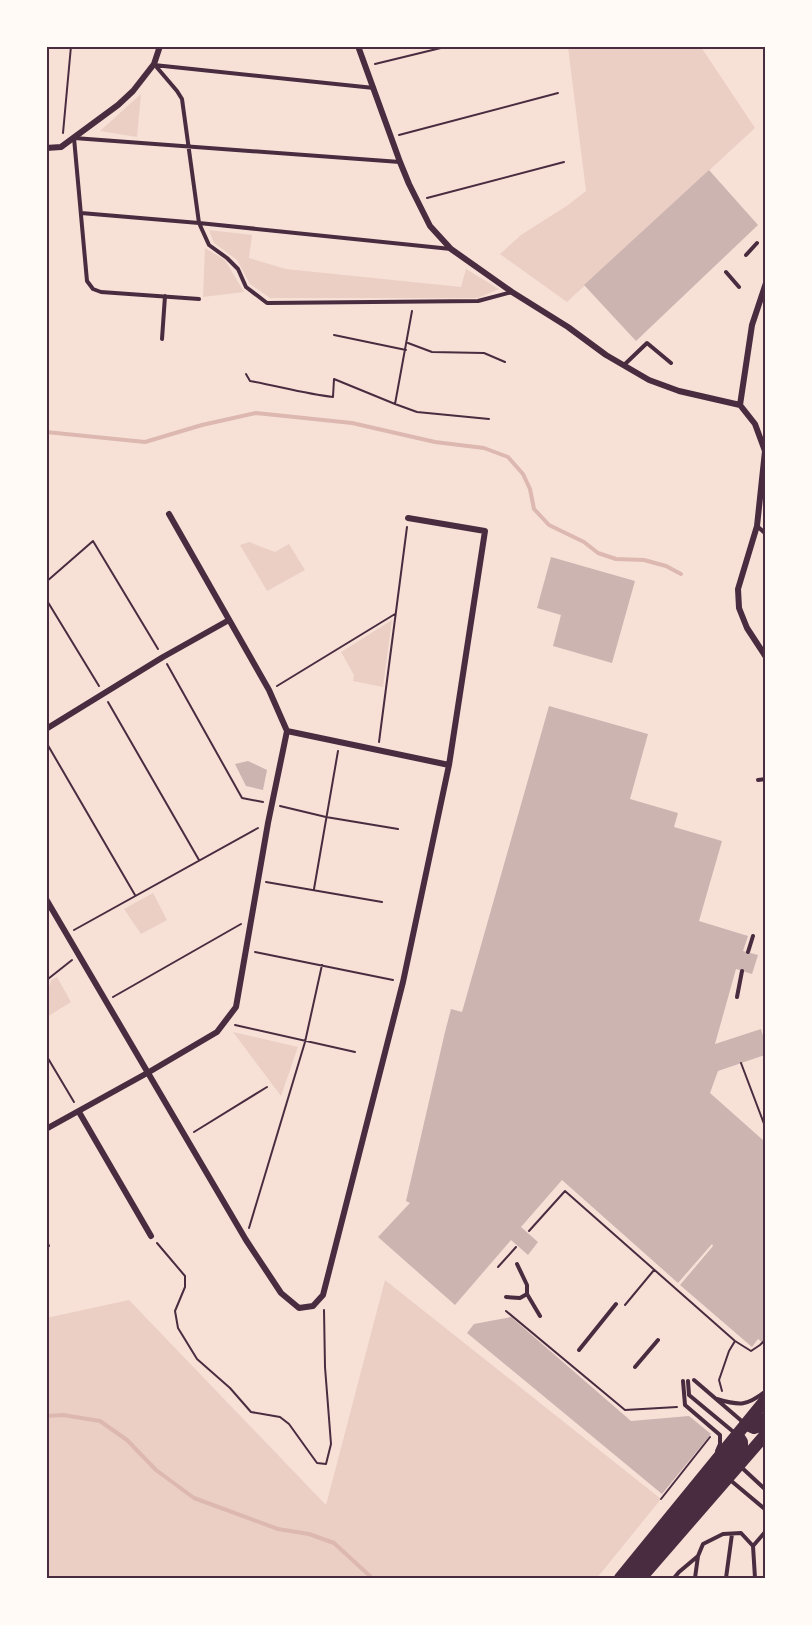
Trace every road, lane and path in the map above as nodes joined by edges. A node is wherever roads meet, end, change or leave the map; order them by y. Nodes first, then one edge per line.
1 (71, 46) edge
2 (160, 46) edge
3 (358, 46) edge
4 (449, 46) edge
5 (154, 64) junction
6 (366, 66) junction
7 (374, 88) junction
8 (558, 93) dead end
9 (392, 136) junction
10 (74, 138) junction
11 (61, 147) junction
12 (187, 147) junction
13 (46, 148) edge
14 (400, 162) junction
15 (564, 162) dead end
16 (418, 201) junction
17 (81, 213) junction
18 (199, 223) junction
19 (757, 243) dead end
20 (451, 249) junction
21 (746, 255) dead end
22 (726, 272) dead end
23 (765, 283) edge
24 (739, 287) dead end
25 (512, 292) junction
26 (165, 296) junction
27 (200, 299) dead end
28 (414, 302) junction
29 (334, 335) dead end
30 (162, 339) dead end
31 (408, 343) junction
32 (406, 350) junction
33 (505, 362) dead end
34 (671, 363) dead end
35 (623, 365) junction
36 (246, 374) dead end
37 (395, 404) junction
38 (740, 405) junction
39 (489, 419) dead end
40 (169, 514) dead end
41 (408, 518) joint
42 (758, 526) junction
43 (765, 534) edge
44 (46, 582) edge
45 (46, 599) edge
46 (395, 614) junction
47 (229, 620) junction
48 (163, 657) junction
49 (765, 657) edge
50 (269, 690) junction
51 (104, 695) junction
52 (46, 729) edge
53 (287, 731) junction
54 (46, 742) edge
55 (340, 742) junction
56 (378, 750) junction
57 (449, 765) junction
58 (765, 779) edge
59 (758, 780) dead end
60 (272, 804) junction
61 (326, 817) junction
62 (268, 823) junction
63 (398, 829) dead end
64 (199, 860) junction
65 (258, 881) junction
66 (314, 889) junction
67 (135, 895) junction
68 (46, 898) edge
69 (382, 902) dead end
70 (252, 918) junction
71 (67, 934) junction
72 (753, 936) dead end
73 (246, 950) junction
74 (748, 952) dead end
75 (79, 955) junction
76 (322, 965) junction
77 (742, 971) dead end
78 (46, 982) edge
79 (403, 982) junction
80 (737, 997) dead end
81 (106, 1002) junction
82 (225, 1023) junction
83 (305, 1042) junction
84 (355, 1052) dead end
85 (46, 1055) edge
86 (741, 1063) dead end
87 (149, 1072) junction
88 (267, 1087) dead end
89 (79, 1112) junction
90 (46, 1129) edge
91 (765, 1129) edge
92 (186, 1137) junction
93 (529, 1231) dead end
94 (151, 1236) joint
95 (46, 1238) edge
96 (246, 1240) junction
97 (49, 1246) dead end
98 (516, 1247) dead end
99 (517, 1264) dead end
100 (498, 1267) dead end
101 (527, 1294) junction
102 (323, 1295) junction
103 (506, 1297) dead end
104 (616, 1304) dead end
105 (506, 1311) dead end
106 (540, 1316) dead end
107 (765, 1339) edge
108 (658, 1340) dead end
109 (735, 1341) junction
110 (579, 1350) dead end
111 (635, 1367) dead end
112 (694, 1380) dead end
113 (723, 1390) dead end
114 (765, 1391) edge
115 (715, 1398) junction
116 (765, 1399) edge
117 (682, 1407) dead end
118 (765, 1418) edge
119 (741, 1429) junction
120 (713, 1433) dead end
121 (765, 1434) edge
122 (740, 1466) junction
123 (728, 1479) junction
124 (765, 1490) edge
125 (662, 1499) dead end
126 (681, 1502) junction
127 (765, 1510) edge
128 (765, 1532) edge
129 (732, 1534) junction
130 (753, 1546) junction
131 (698, 1556) junction
132 (620, 1578) edge
133 (630, 1578) edge
134 (641, 1578) edge
135 (674, 1578) edge
136 (694, 1578) edge
137 (726, 1578) edge
138 (755, 1578) edge

1 - 11 path
2 - 5 street
3 - 6 street
4 - 6 path
5 - 7 lane
5 - 10 street
5 - 12 lane
6 - 7 street
7 - 9 street
8 - 9 path
9 - 14 street
10 - 11 street
10 - 12 lane
10 - 17 lane
11 - 13 street
12 - 14 lane
12 - 18 lane
14 - 16 street
15 - 16 path
16 - 20 street
17 - 18 lane
17 - 26 lane
18 - 20 lane
18 - 28 lane
19 - 21 lane
20 - 25 street
22 - 24 lane
23 - 38 street
25 - 28 lane
25 - 35 street
26 - 27 lane
26 - 30 lane
28 - 31 path
29 - 32 path
31 - 32 path
31 - 33 path
32 - 37 path
34 - 35 lane
35 - 38 street
36 - 37 path
37 - 39 path
38 - 42 street
40 - 47 street
41 - 46 path
41 - 57 street
42 - 43 lane
42 - 49 street
44 - 48 path
45 - 51 path
46 - 50 path
46 - 56 path
47 - 48 street
47 - 50 street
48 - 51 street
48 - 60 path
50 - 53 street
51 - 52 street
51 - 64 path
53 - 55 street
53 - 60 street
54 - 67 path
55 - 56 street
55 - 61 path
56 - 57 street
57 - 79 street
58 - 59 lane
60 - 61 path
60 - 62 street
61 - 63 path
61 - 66 path
62 - 64 path
62 - 65 street
64 - 67 path
65 - 66 path
65 - 70 street
66 - 69 path
67 - 71 path
68 - 71 street
70 - 73 street
70 - 81 path
71 - 75 street
72 - 74 lane
73 - 76 path
73 - 82 street
75 - 78 path
75 - 81 street
76 - 79 path
76 - 83 path
77 - 80 lane
79 - 102 street
81 - 87 street
82 - 83 path
82 - 87 street
83 - 84 path
83 - 96 path
85 - 89 path
86 - 91 path
87 - 89 street
87 - 92 street
88 - 92 path
89 - 90 street
89 - 94 street
92 - 96 street
93 - 109 path
94 - 102 path
95 - 97 path
96 - 102 street
98 - 100 path
99 - 101 lane
101 - 103 lane
101 - 106 lane
104 - 110 lane
105 - 117 path
107 - 109 path
108 - 111 lane
109 - 113 path
112 - 115 lane
114 - 115 lane
115 - 119 lane
116 - 119 main road
118 - 119 main road
119 - 126 main road
119 - 126 lane
119 - 133 main road
120 - 125 path
121 - 122 main road
122 - 123 main road
122 - 124 lane
123 - 127 lane
123 - 134 main road
126 - 132 main road
128 - 130 lane
129 - 130 lane
129 - 131 lane
129 - 137 lane
130 - 138 lane
131 - 135 lane
131 - 136 lane

